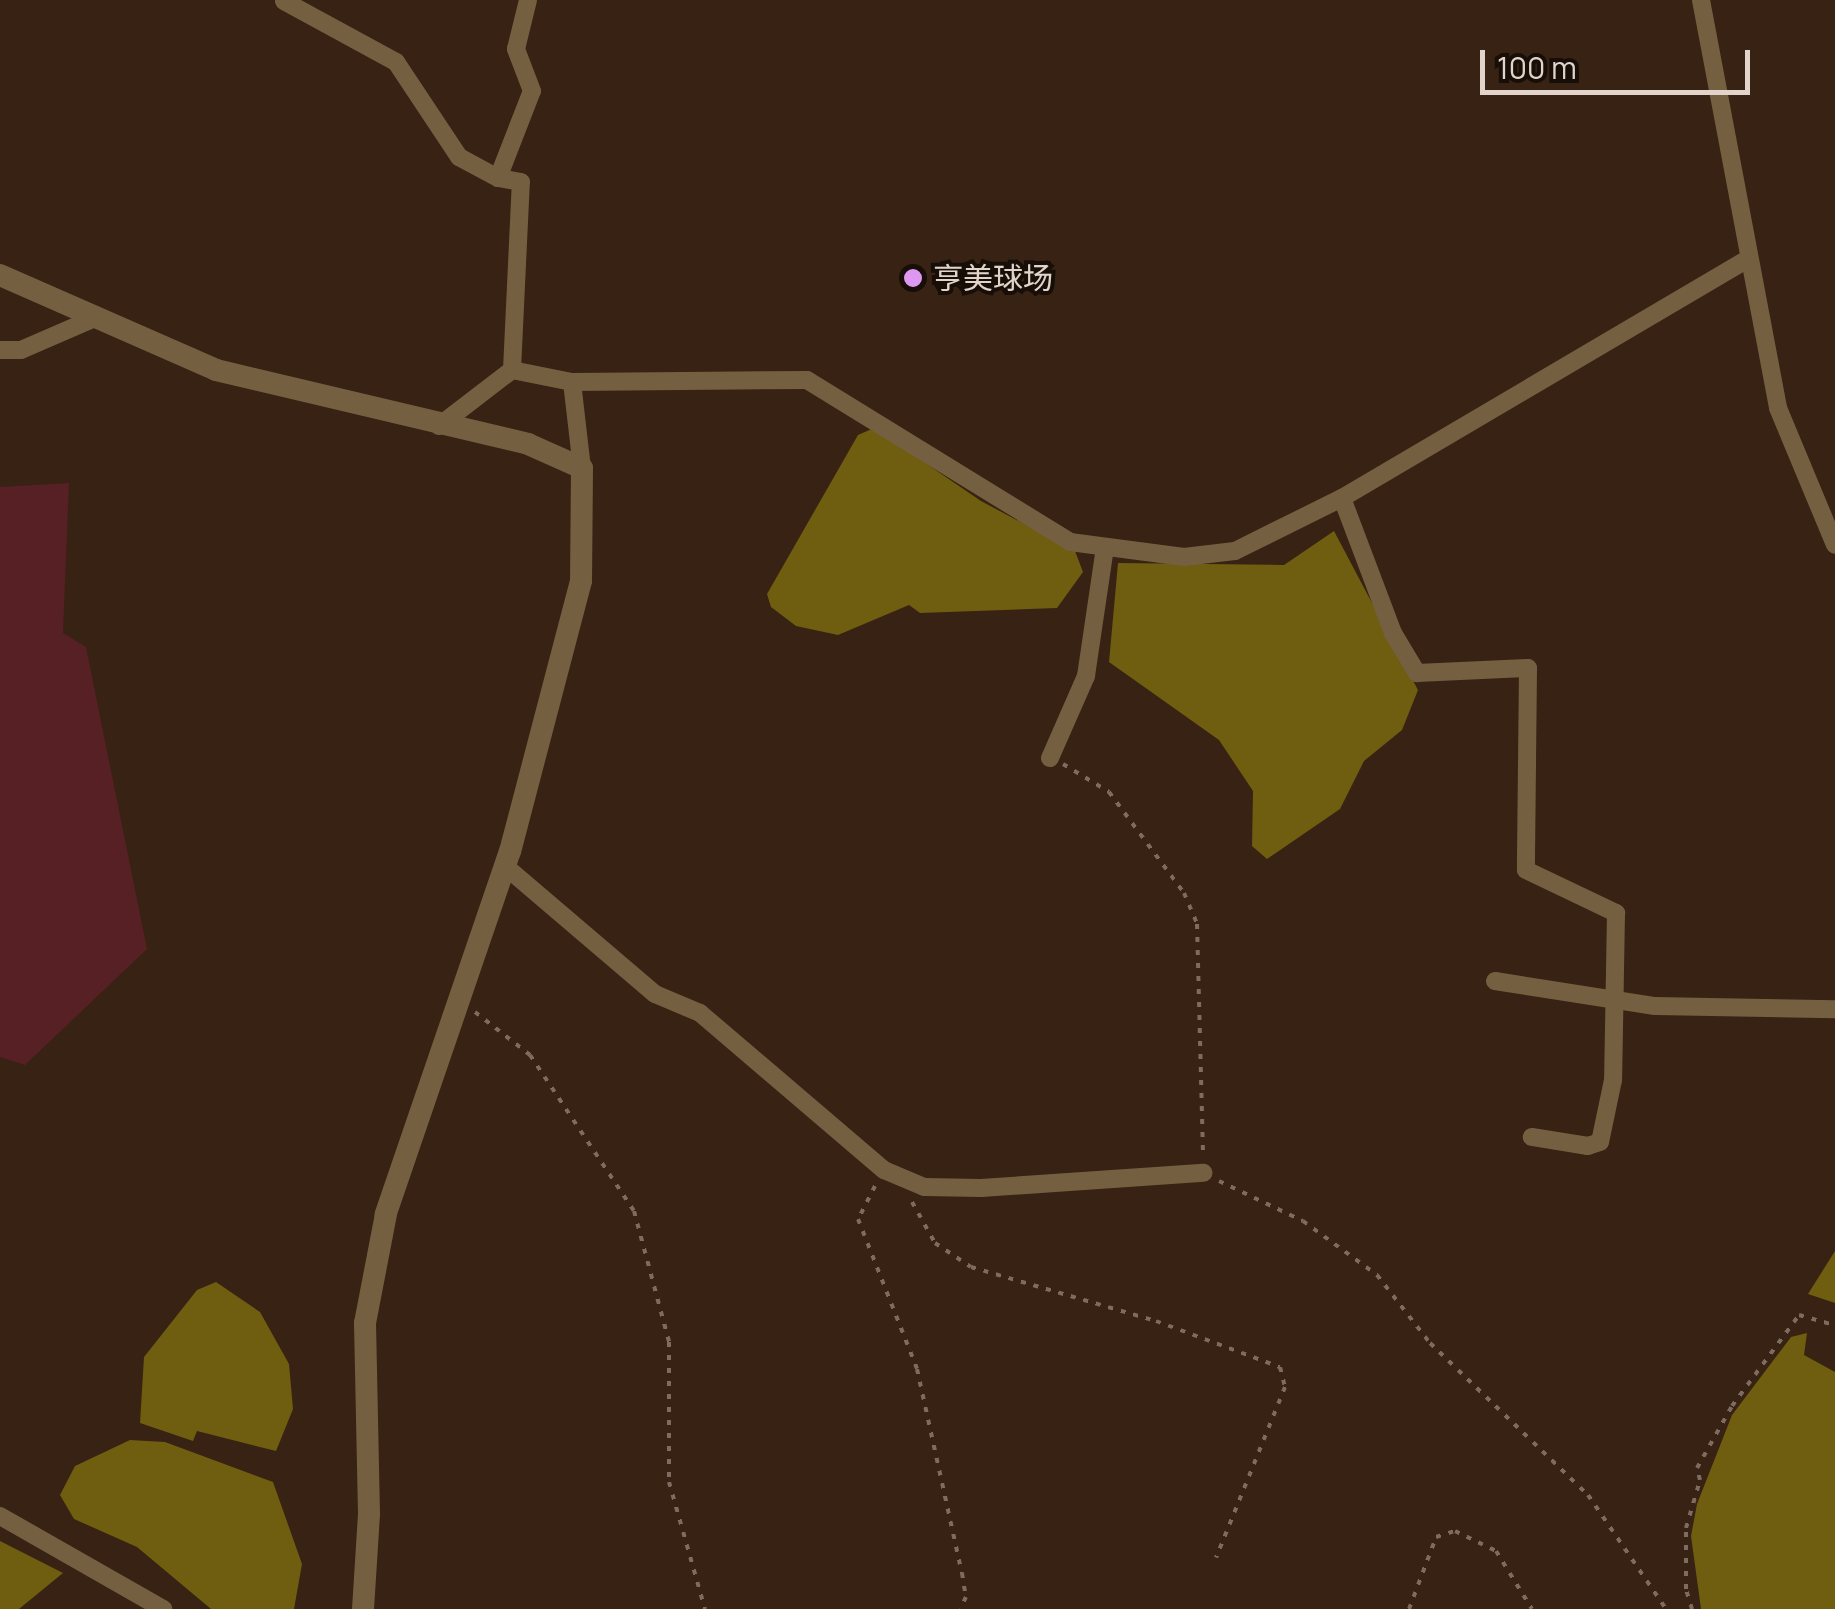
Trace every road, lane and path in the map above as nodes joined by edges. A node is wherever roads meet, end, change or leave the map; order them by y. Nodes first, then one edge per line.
1 (528, 0) edge
2 (1701, 0) edge
3 (284, 1) edge
4 (498, 178) junction
5 (1746, 260) junction
6 (0, 275) edge
7 (97, 318) junction
8 (0, 350) edge
9 (512, 370) junction
10 (572, 382) junction
11 (438, 426) junction
12 (582, 468) junction
13 (1342, 498) junction
14 (1835, 546) edge
15 (1105, 547) junction
16 (1050, 758) joint
17 (504, 866) junction
18 (1495, 980) dead end
19 (459, 1000) junction
20 (1614, 1000) junction
21 (1835, 1009) edge
22 (1532, 1137) dead end
23 (891, 1173) junction
24 (1203, 1173) junction
25 (1835, 1325) edge
26 (0, 1516) edge
27 (1216, 1558) dead end
28 (163, 1609) edge
29 (363, 1609) edge
30 (705, 1609) edge
31 (960, 1609) edge
32 (1409, 1609) edge
33 (1532, 1609) edge
34 (1666, 1609) edge
35 (1692, 1609) edge

1 - 4 street
2 - 5 street
3 - 4 street
4 - 9 street
5 - 13 street
5 - 14 street
6 - 7 street
7 - 8 street
7 - 11 street
9 - 10 street
9 - 11 street
10 - 12 street
10 - 15 street
11 - 12 street
12 - 17 street
13 - 15 street
13 - 20 street
15 - 16 street
16 - 24 path
17 - 19 street
17 - 23 street
18 - 20 street
19 - 29 street
19 - 30 path
20 - 21 street
20 - 22 street
23 - 24 street
23 - 27 path
23 - 31 path
24 - 34 path
25 - 35 path
26 - 28 street
32 - 33 path

